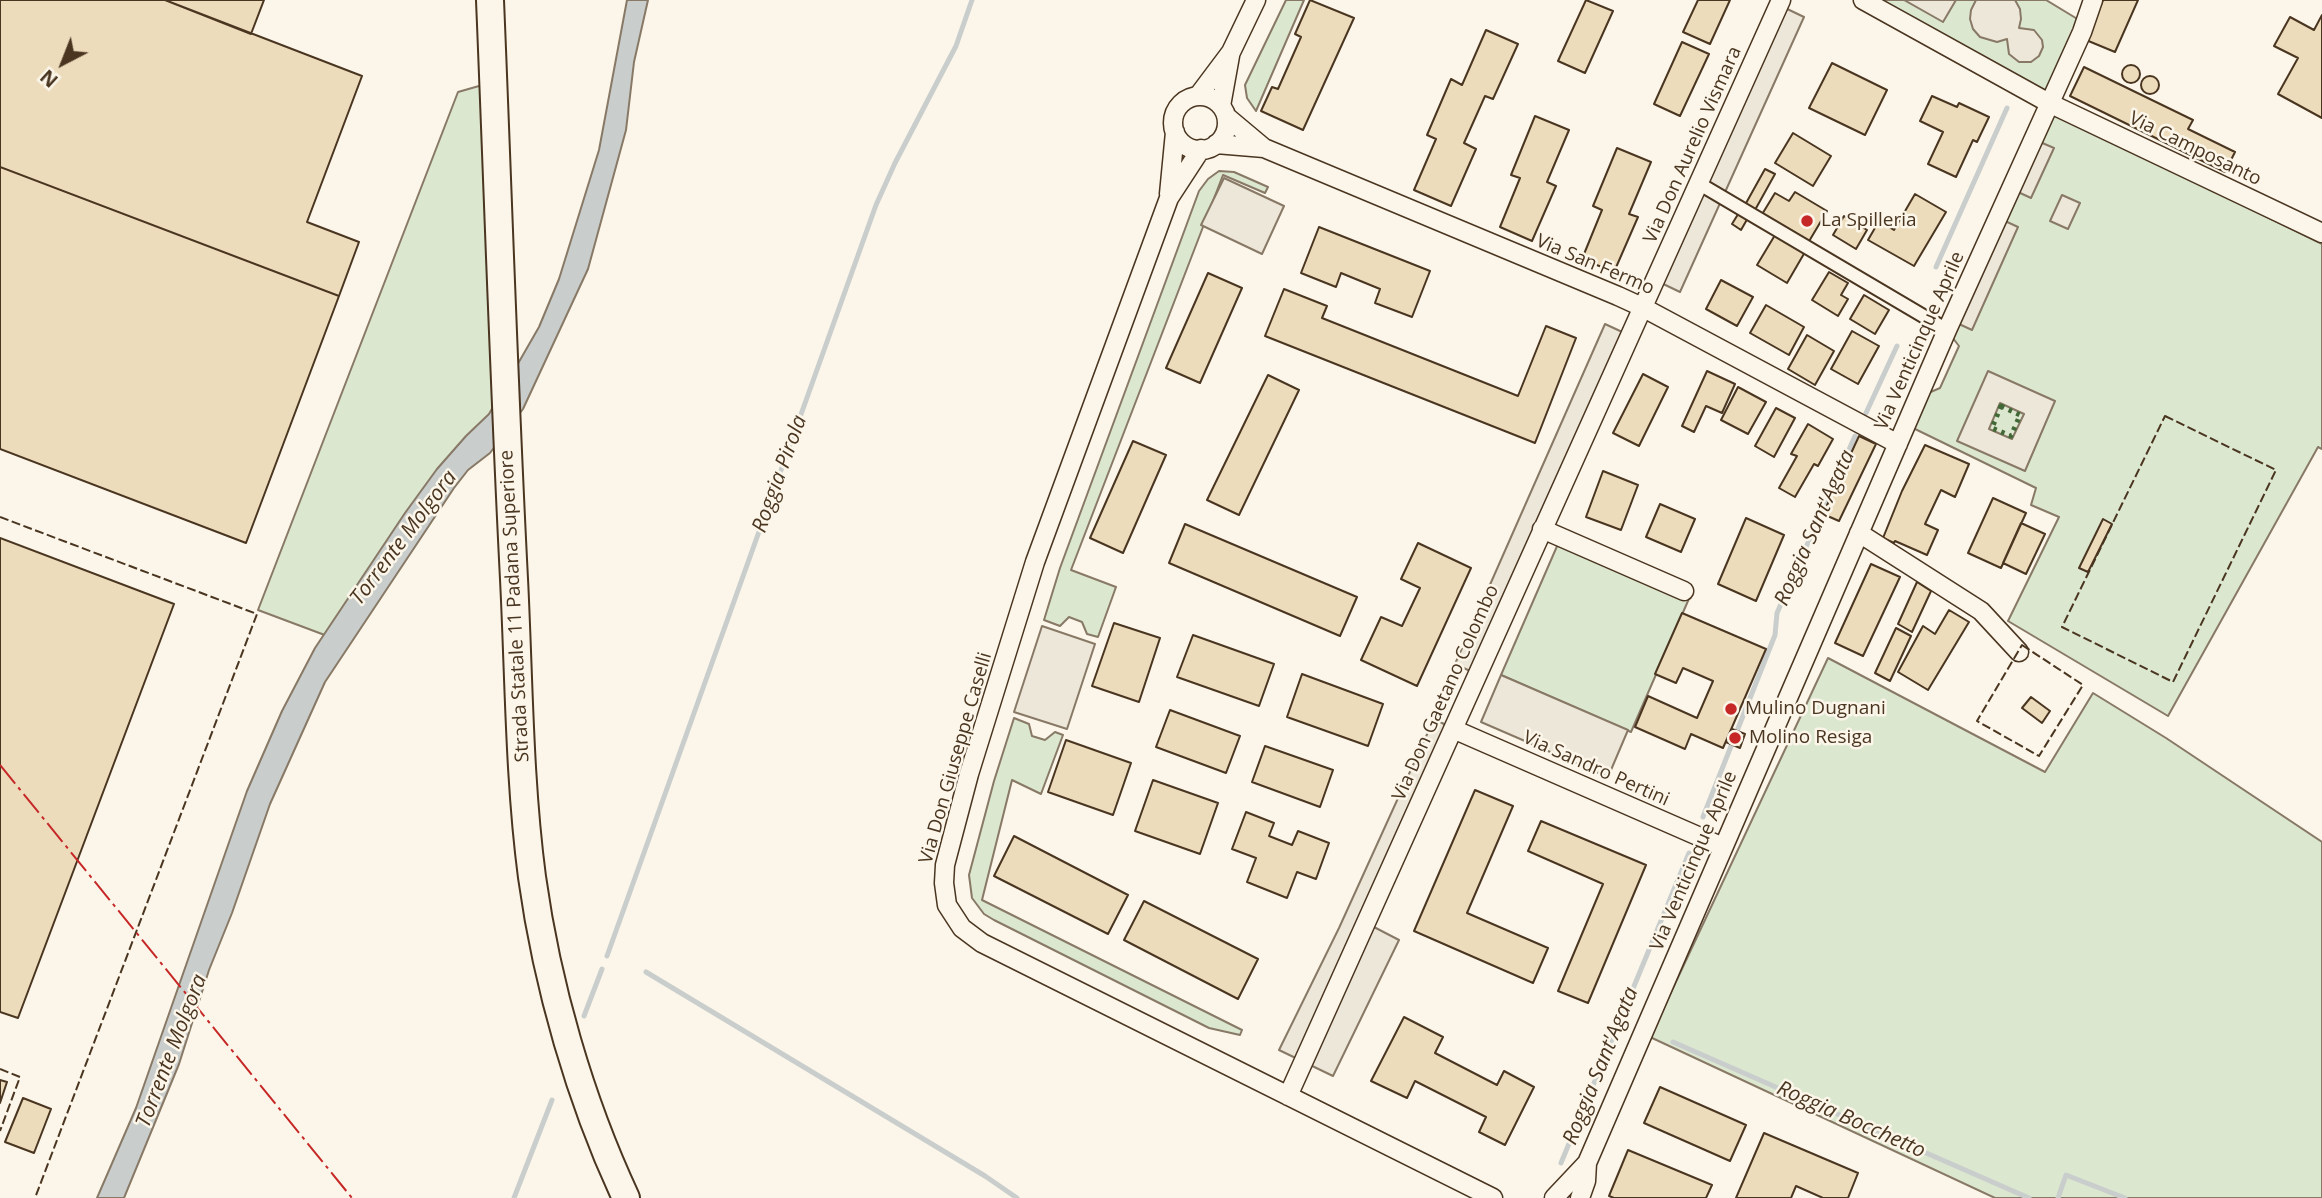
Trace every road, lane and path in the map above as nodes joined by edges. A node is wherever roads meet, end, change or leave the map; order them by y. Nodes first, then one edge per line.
1 (490, 0) edge
2 (1256, 0) edge
3 (1781, 0) edge
4 (1863, 0) edge
5 (2093, 0) edge
6 (1231, 52) junction
7 (1198, 96) junction
8 (2049, 103) junction
9 (1224, 111) junction
10 (1175, 132) junction
11 (1209, 147) junction
12 (1264, 148) junction
13 (1699, 183) junction
14 (1169, 198) junction
15 (2322, 233) edge
16 (1642, 307) junction
17 (1947, 330) junction
18 (1898, 443) junction
19 (1542, 529) junction
20 (1859, 533) junction
21 (1684, 591) dead end
22 (2019, 652) dead end
23 (1453, 729) junction
24 (1723, 847) junction
25 (1288, 1096) junction
26 (1587, 1163) junction
27 (1496, 1197) edge
28 (626, 1198) edge
29 (1554, 1198) edge
30 (1580, 1198) edge

1 - 28 main road, Strada Statale 11 Padana Superiore
2 - 6 street
3 - 13 street, Via Don Aurelio Vismara
4 - 8 street, Via Camposanto
5 - 8 street, Via Venticinque Aprile
6 - 7 street
6 - 9 street
7 - 9 street
7 - 10 street
8 - 15 street, Via Camposanto
8 - 17 street, Via Venticinque Aprile
9 - 11 street
9 - 12 street
10 - 11 street
10 - 14 street, Via Don Giuseppe Caselli
11 - 12 street
11 - 14 street, Via Don Giuseppe Caselli
12 - 16 street, Via San Fermo
13 - 16 street, Via Don Aurelio Vismara
13 - 17 street
14 - 25 street, Via Don Giuseppe Caselli
16 - 18 street, Via San Fermo
16 - 19 street, Via Don Gaetano Colombo
17 - 18 street, Via Venticinque Aprile
18 - 20 street, Via Venticinque Aprile
19 - 21 street
19 - 23 street, Via Don Gaetano Colombo
20 - 22 street
20 - 24 street, Via Venticinque Aprile
23 - 24 street, Via Sandro Pertini
23 - 25 street, Via Don Gaetano Colombo
24 - 26 street, Via Venticinque Aprile
25 - 27 street, Via Don Giuseppe Caselli
26 - 29 street, Via Venticinque Aprile
26 - 30 street, Via Venticinque Aprile

